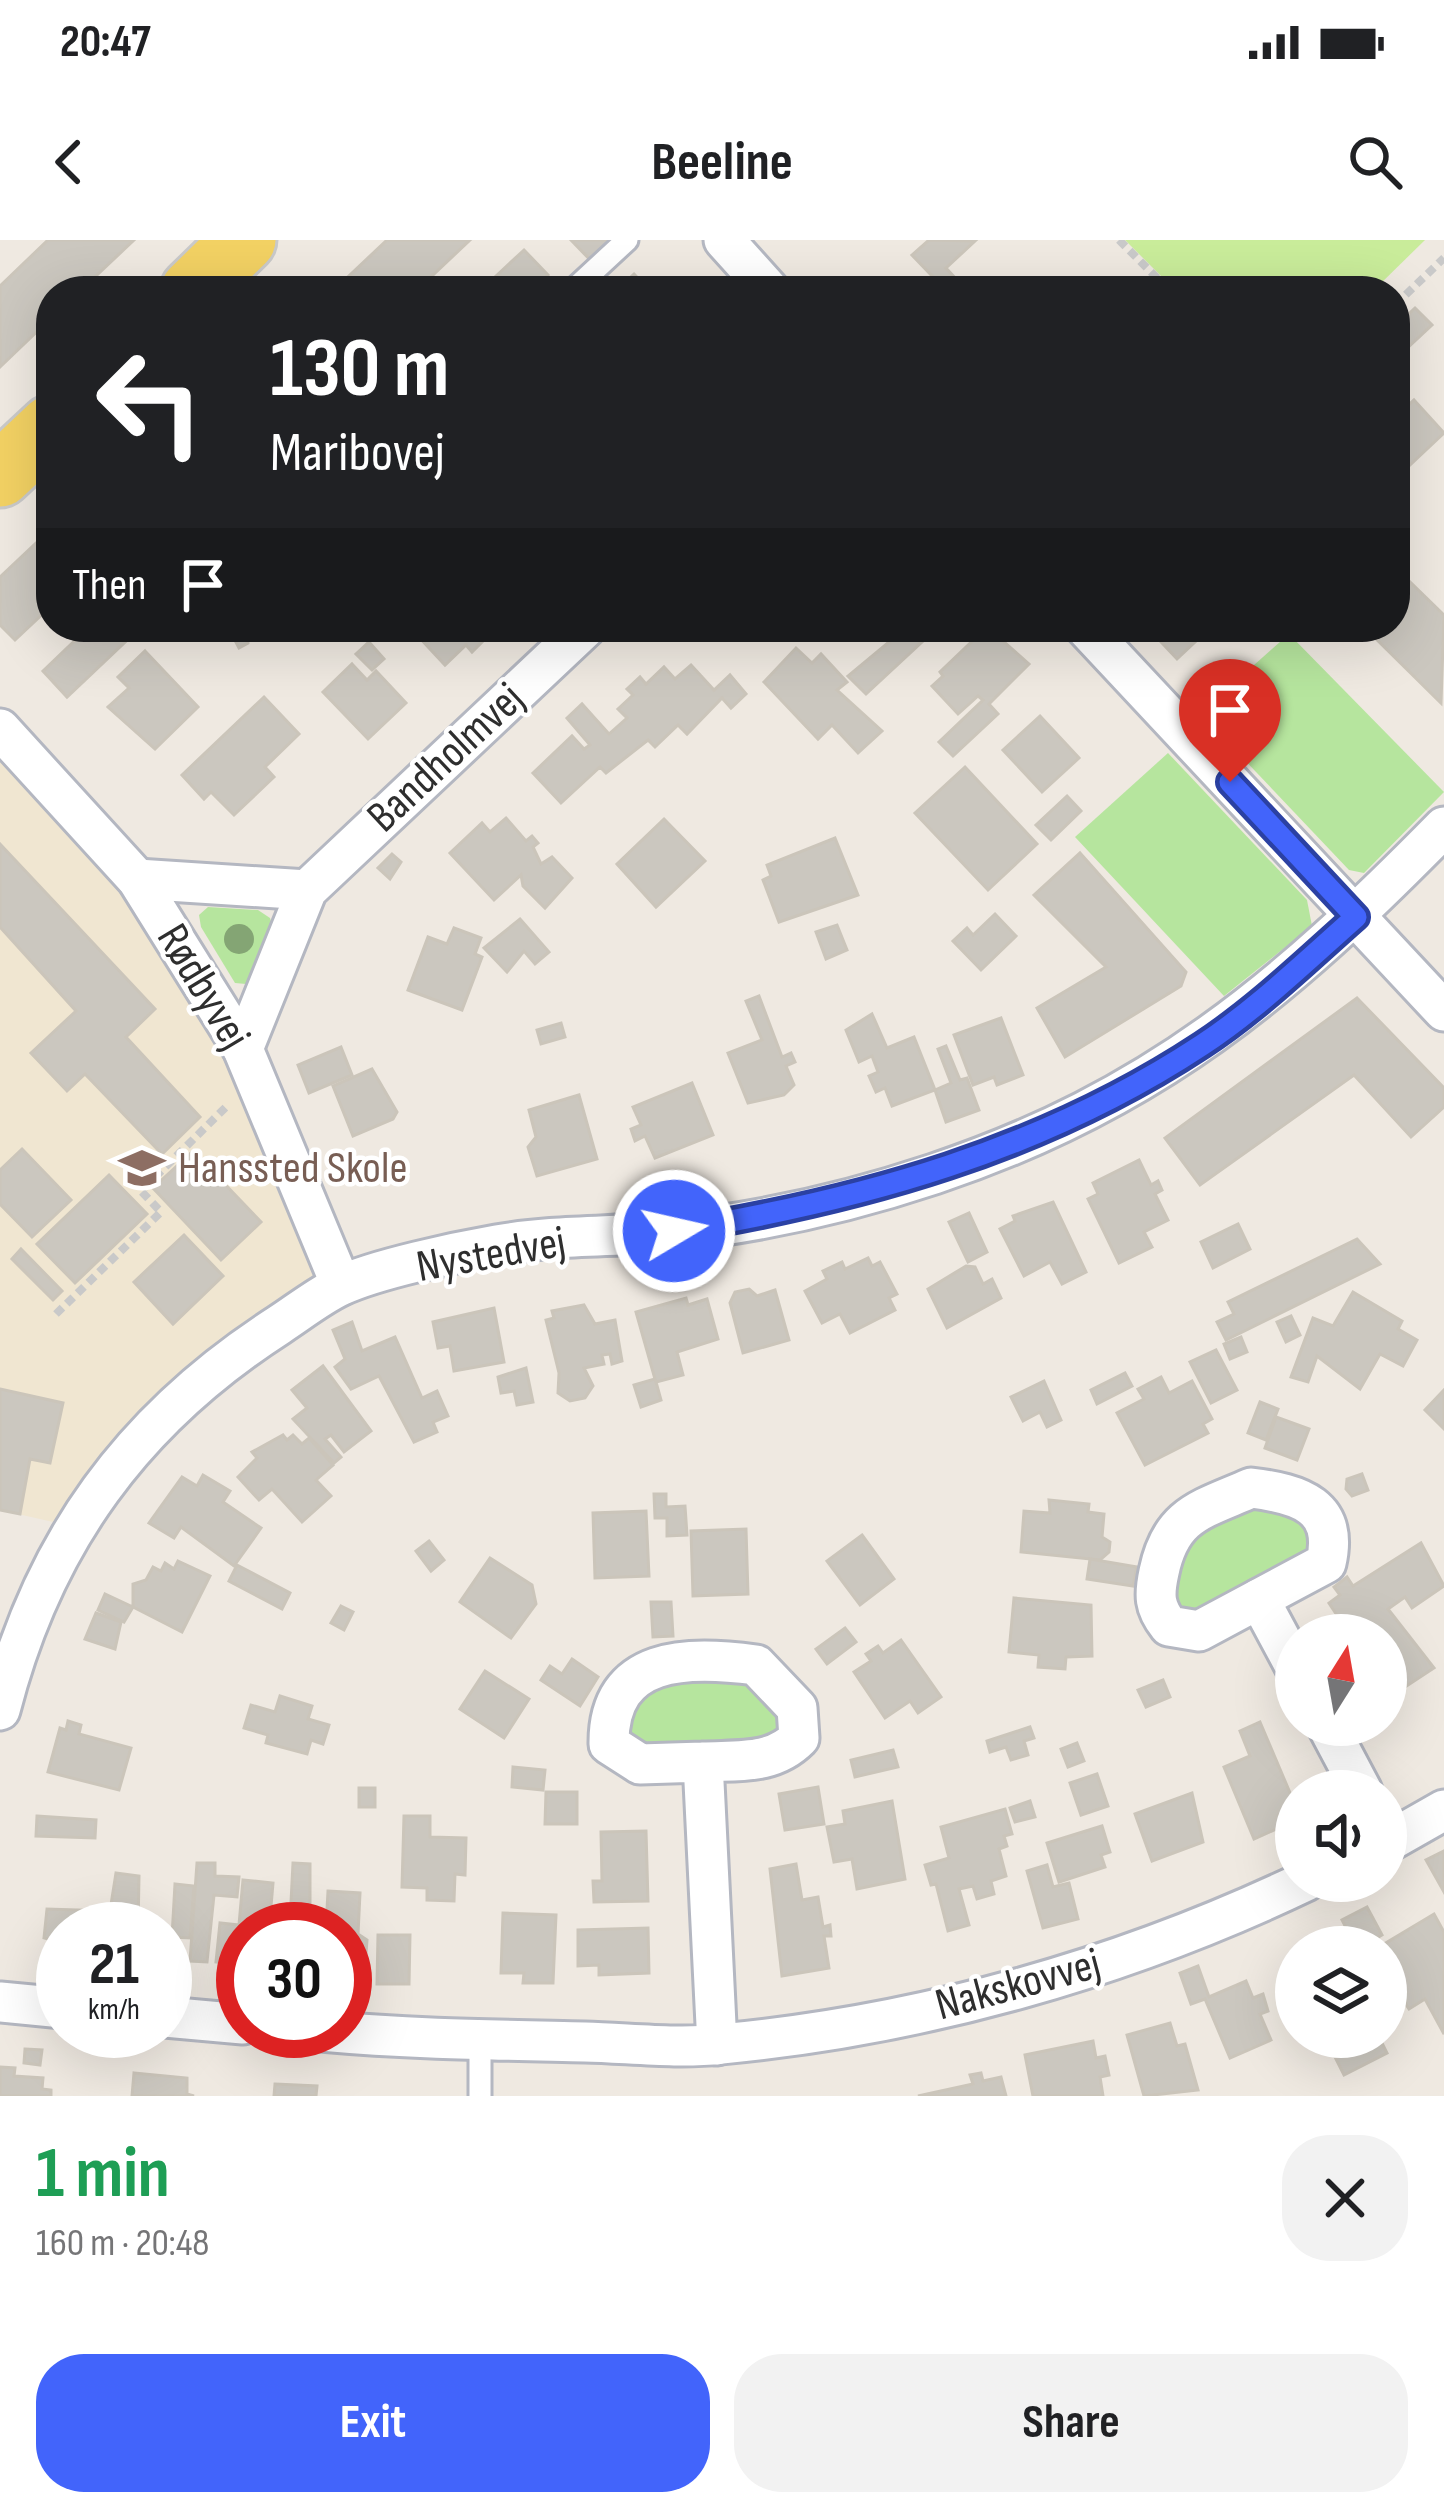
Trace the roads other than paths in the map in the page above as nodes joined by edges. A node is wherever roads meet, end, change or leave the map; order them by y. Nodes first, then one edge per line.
1 (244, 240) edge
2 (627, 240) edge
3 (724, 240) edge
4 (207, 276) edge
5 (588, 276) edge
6 (756, 276) edge
7 (36, 441) edge
8 (0, 476) edge
9 (570, 642) edge
10 (1104, 642) edge
11 (0, 729) edge
12 (1444, 827) edge
13 (137, 879) junction
14 (307, 890) junction
15 (1356, 917) junction
16 (1444, 1011) edge
17 (249, 1064) junction
18 (341, 1285) junction
19 (1259, 1599) junction
20 (1275, 1629) edge
21 (0, 1709) edge
22 (703, 1762) junction
23 (1444, 1810) edge
24 (1407, 1829) edge
25 (1275, 1896) edge
26 (0, 2002) edge
27 (36, 2005) edge
28 (372, 2034) edge
29 (480, 2039) junction
30 (717, 2045) junction
31 (480, 2096) edge

1 - 4 main road
2 - 5 lane
3 - 6 street
7 - 8 main road
9 - 14 street, Bandholmvej
10 - 15 street
11 - 13 street, Rødbyvej
12 - 15 street, Nystedvej
13 - 14 street
13 - 17 street, Rødbyvej
14 - 17 street, Bandholmvej
15 - 16 street
15 - 18 street, Nystedvej
17 - 18 street, Rødbyvej
18 - 21 street, Nystedvej
19 - 19 street
19 - 20 street
22 - 22 street
22 - 30 street
23 - 24 street
25 - 30 street, Nakskovvej
26 - 27 street
28 - 29 street, Nakskovvej
29 - 30 street, Nakskovvej
29 - 31 lane

